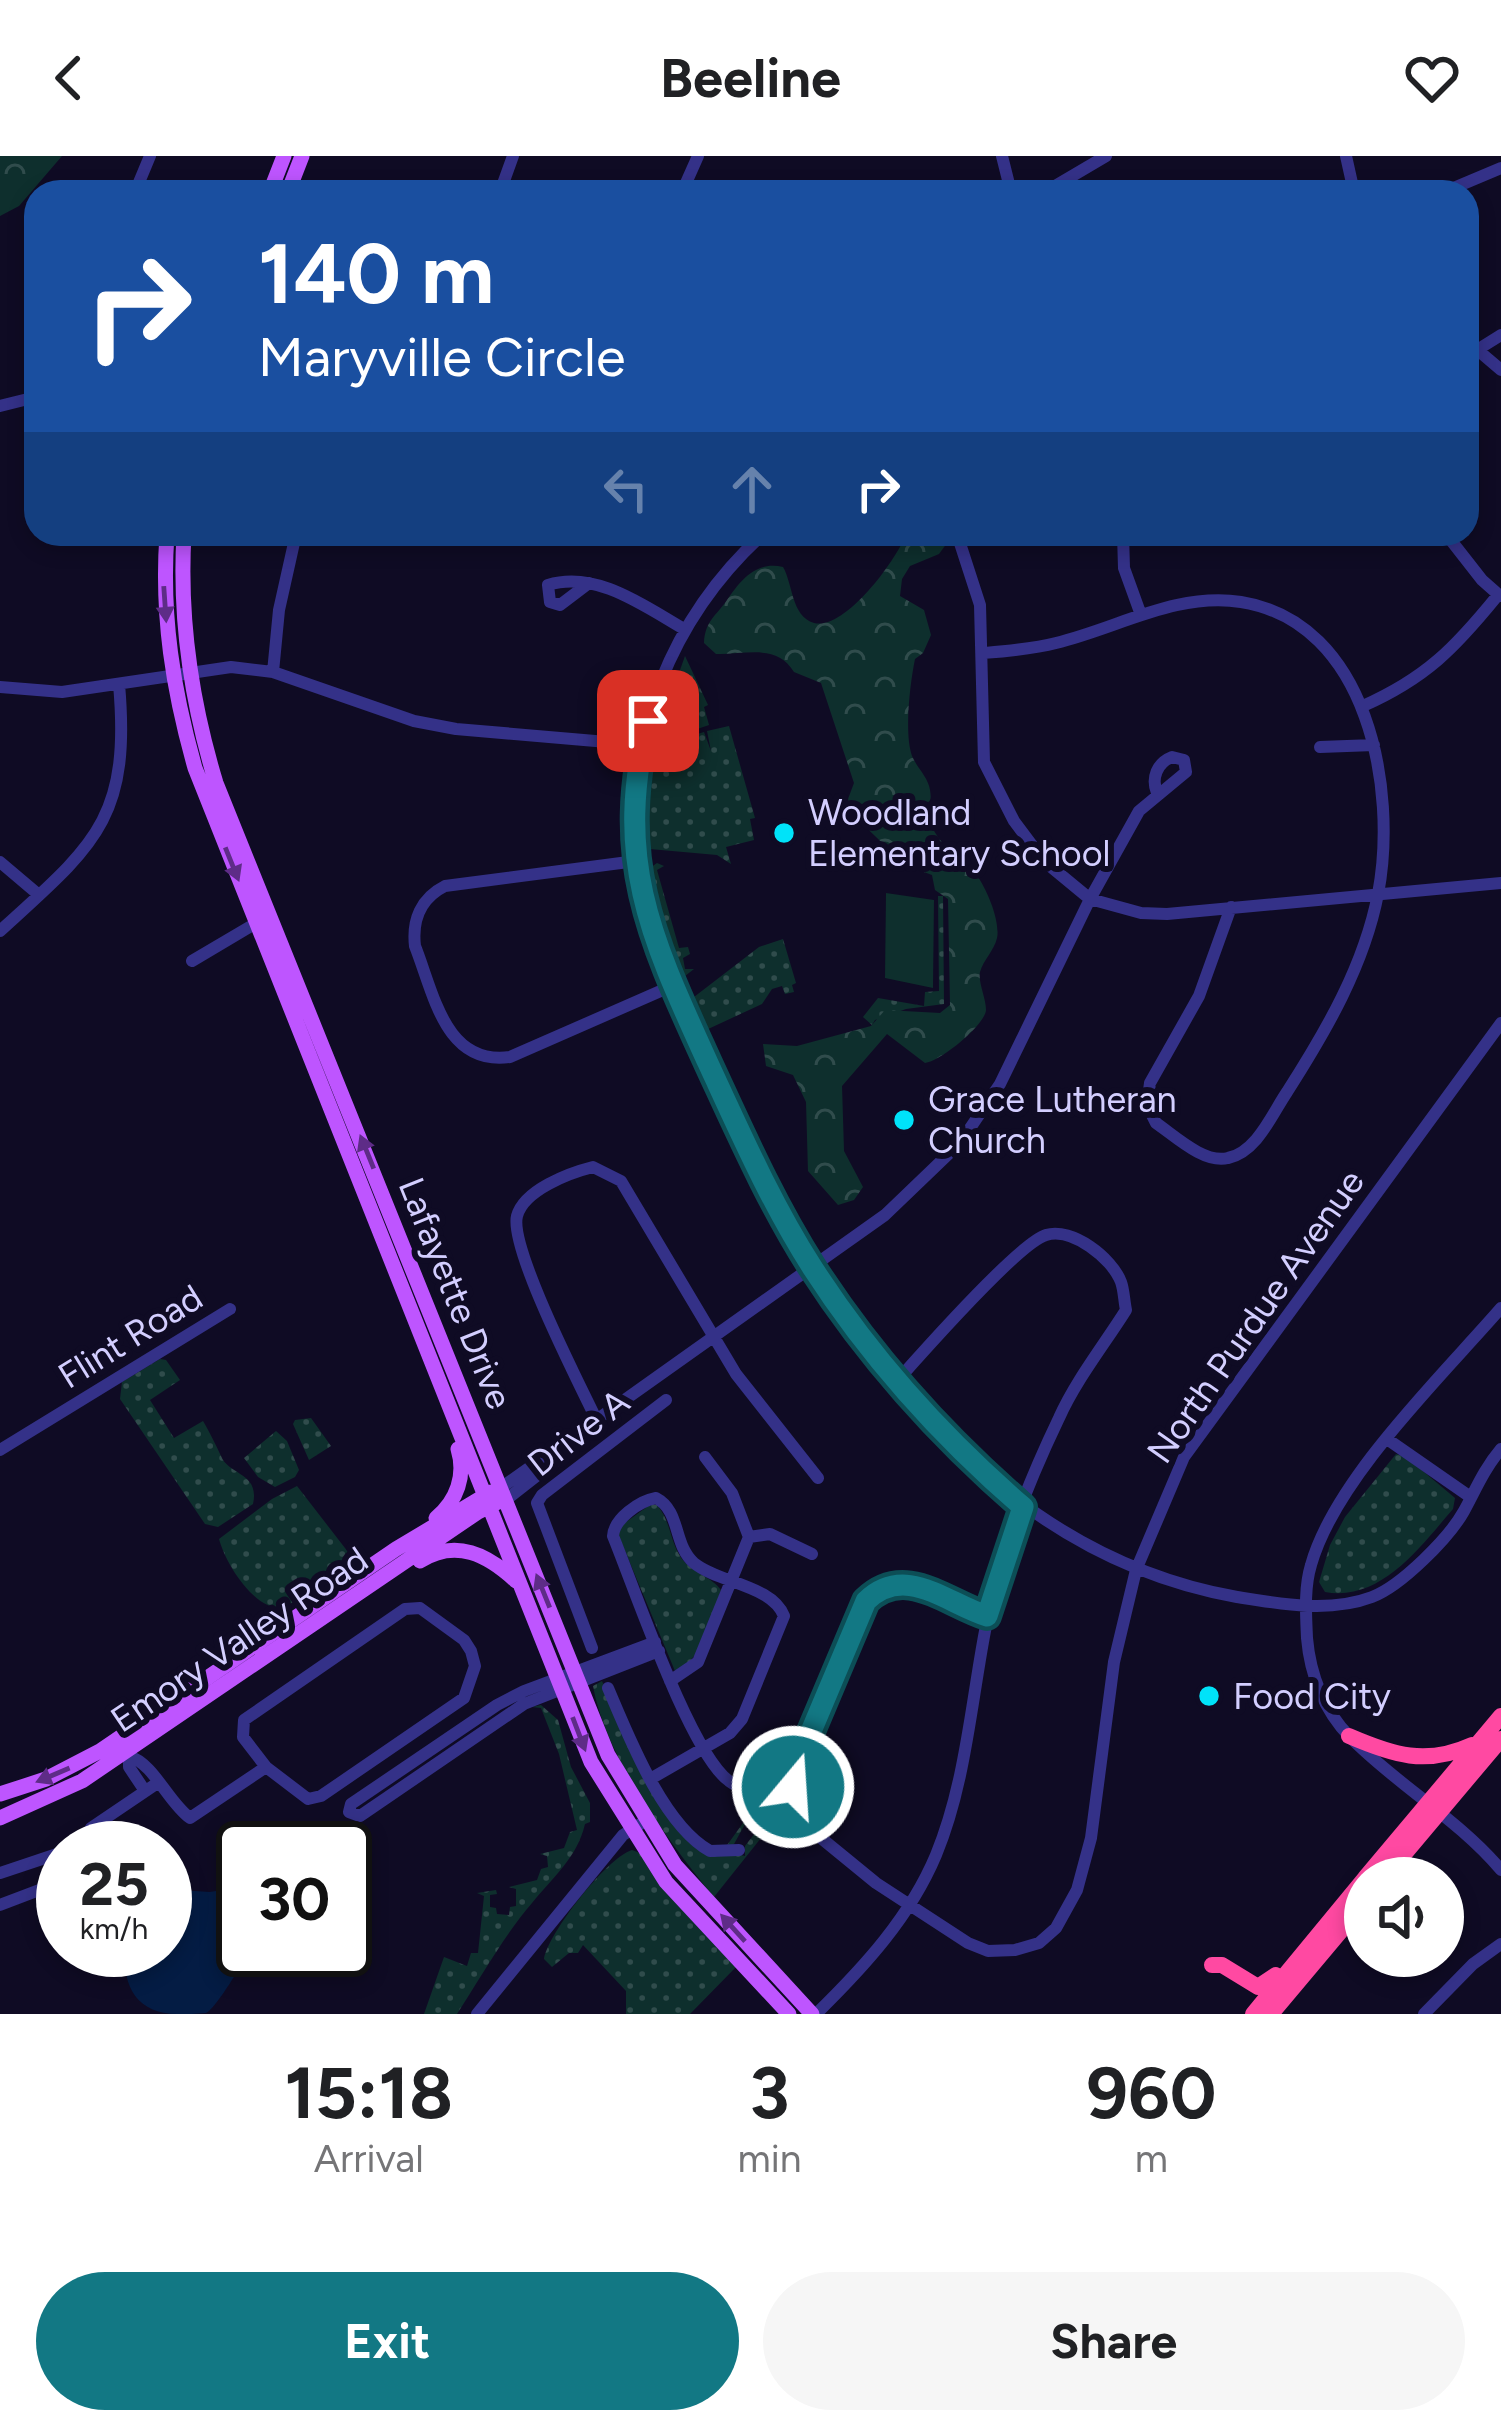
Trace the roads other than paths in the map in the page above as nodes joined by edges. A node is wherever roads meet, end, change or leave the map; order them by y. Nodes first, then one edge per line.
1 (1106, 156) edge
2 (1501, 168) edge
3 (1065, 180) edge
4 (1472, 180) edge
5 (165, 546) edge
6 (184, 546) edge
7 (293, 546) edge
8 (751, 546) edge
9 (961, 546) edge
10 (1123, 546) edge
11 (1456, 546) edge
12 (589, 583) dead end
13 (1499, 596) edge
14 (1141, 615) junction
15 (684, 629) junction
16 (984, 653) junction
17 (180, 672) junction
18 (273, 672) junction
19 (119, 684) junction
20 (0, 687) edge
21 (1363, 706) junction
22 (642, 745) junction
23 (1374, 745) junction
24 (1320, 747) dead end
25 (1157, 793) dead end
26 (636, 861) junction
27 (0, 862) edge
28 (1501, 883) edge
29 (1378, 892) junction
30 (39, 895) junction
31 (1090, 898) junction
32 (1231, 907) junction
33 (273, 915) junction
34 (255, 922) junction
35 (0, 931) edge
36 (191, 961) dead end
37 (672, 986) junction
38 (1501, 1024) edge
39 (813, 1269) junction
40 (397, 1274) junction
41 (1501, 1308) edge
42 (230, 1309) dead end
43 (713, 1339) junction
44 (898, 1381) junction
45 (665, 1400) dead end
46 (598, 1423) junction
47 (1387, 1439) junction
48 (1501, 1449) edge
49 (0, 1450) edge
50 (705, 1457) dead end
51 (818, 1478) dead end
52 (504, 1493) junction
53 (1468, 1496) junction
54 (487, 1500) junction
55 (1023, 1507) junction
56 (748, 1537) junction
57 (396, 1549) junction
58 (812, 1554) dead end
59 (1136, 1570) junction
60 (730, 1582) junction
61 (522, 1587) junction
62 (350, 1600) junction
63 (1305, 1605) junction
64 (987, 1616) junction
65 (657, 1646) junction
66 (592, 1648) dead end
67 (568, 1680) junction
68 (670, 1681) junction
69 (608, 1688) dead end
70 (1501, 1716) edge
71 (1349, 1736) junction
72 (1501, 1739) edge
73 (1479, 1742) junction
74 (705, 1749) junction
75 (266, 1767) junction
76 (652, 1778) junction
77 (793, 1787) junction
78 (0, 1794) edge
79 (1433, 1809) junction
80 (0, 1818) edge
81 (101, 1821) edge
82 (638, 1825) junction
83 (739, 1850) dead end
84 (1386, 1857) edge
85 (1399, 1857) edge
86 (36, 1861) edge
87 (1501, 1870) edge
88 (0, 1874) edge
89 (36, 1891) edge
90 (0, 1904) edge
91 (1344, 1904) edge
92 (909, 1906) junction
93 (1335, 1915) junction
94 (1344, 1927) edge
95 (1501, 1944) edge
96 (1212, 1965) dead end
97 (477, 2014) edge
98 (789, 2014) edge
99 (814, 2014) edge
100 (1253, 2014) edge
101 (1271, 2014) edge
102 (1424, 2014) edge

1 - 3 street
2 - 4 street
5 -> 17 main road, Lafayette Drive
6 - 17 main road, Lafayette Drive
7 - 18 street
8 - 15 street
9 - 16 street
10 - 14 street
11 - 13 street
12 - 15 street
13 - 21 street
14 - 16 street
14 - 21 street
15 - 22 street
16 - 31 street
17 - 18 street
17 - 19 street
17 - 33 main road, Lafayette Drive
17 -> 34 main road, Lafayette Drive
18 - 22 street
19 - 20 street
19 - 30 street
21 - 23 street
22 - 26 street
23 - 24 street
23 - 29 street
25 - 31 street
26 - 37 street
26 - 37 street
27 - 30 street
28 - 29 street
29 - 32 street
29 - 32 street
30 - 35 street
31 - 32 street
31 - 39 street
33 - 34 street
52 -> 33 main road, Lafayette Drive
34 - 36 street
34 - 40 main road, Lafayette Drive
37 - 39 street
38 - 59 street, North Purdue Avenue
39 - 43 street
39 - 44 street
40 - 54 main road, Lafayette Drive
40 - 57 main road
41 - 47 street
42 - 49 street, Flint Road
43 - 46 street
43 - 46 street
43 - 51 street
44 - 55 street
44 - 55 street
45 - 66 street, Drive A
46 - 52 street
47 - 53 street
47 - 63 street
48 - 53 street
50 - 56 street
52 - 54 main road, Emory Valley Road
67 -> 52 main road, Lafayette Drive
53 - 63 street
54 - 57 main road, Emory Valley Road
54 - 61 main road, Lafayette Drive
54 - 62 main road, Emory Valley Road
55 - 59 street
55 - 64 street
56 - 58 street
56 - 60 street
57 -> 78 main road, Emory Valley Road
59 - 63 street
59 - 92 street, North Purdue Avenue
60 - 65 street
60 - 68 street
60 - 74 street
61 - 62 main road
61 - 67 main road, Lafayette Drive
62 - 80 main road, Emory Valley Road
63 - 71 street
64 - 77 street
64 - 92 street
65 - 67 street
65 - 68 street
67 - 67 street
67 - 82 main road, Lafayette Drive
68 - 74 street
69 - 76 street
70 - 73 highway
71 - 73 highway
71 - 79 street
72 - 79 highway
73 - 79 highway
74 - 76 street
74 - 77 street
75 - 75 street
75 - 81 street
76 - 83 street
77 - 92 street, North Purdue Avenue
79 - 84 highway
79 - 85 highway
79 - 87 street
82 - 97 street
82 - 98 main road, Lafayette Drive
99 -> 82 main road, Lafayette Drive
86 - 88 street
89 - 90 street
91 - 93 highway
92 - 99 street
93 - 96 highway
93 - 100 highway
94 - 101 highway
95 - 102 street

